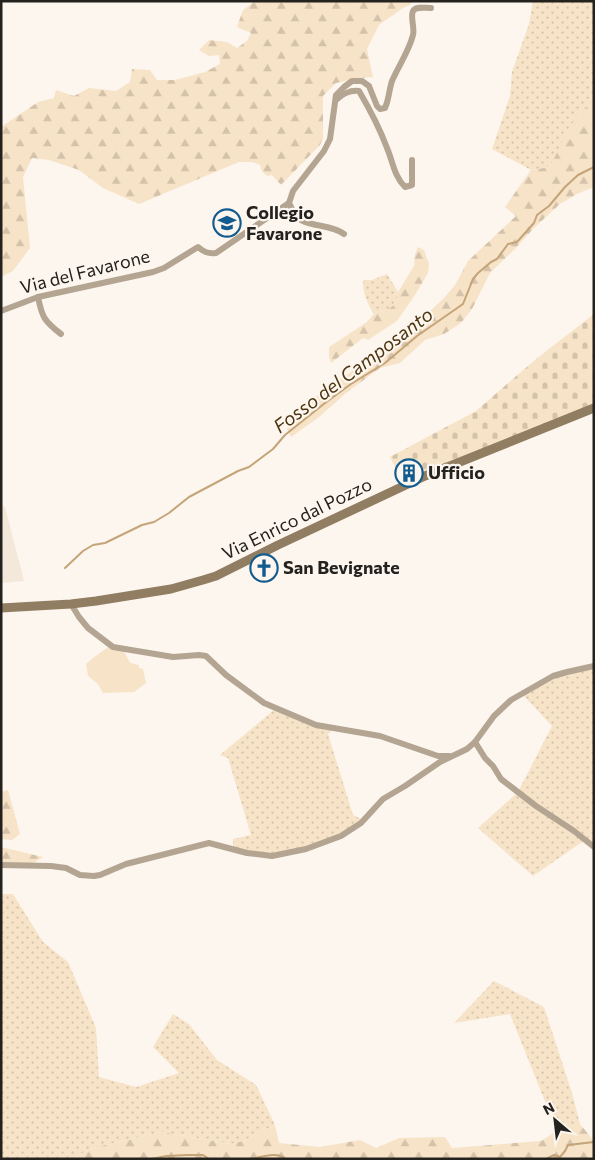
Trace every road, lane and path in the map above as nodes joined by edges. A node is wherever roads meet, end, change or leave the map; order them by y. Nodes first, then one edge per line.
1 (431, 8) dead end
2 (335, 101) junction
3 (412, 160) dead end
4 (289, 203) junction
5 (344, 234) dead end
6 (38, 297) junction
7 (1, 311) edge
8 (61, 334) dead end
9 (594, 408) edge
10 (71, 604) junction
11 (1, 608) edge
12 (594, 666) edge
13 (475, 742) junction
14 (452, 756) junction
15 (594, 847) edge
16 (1, 865) edge

1 - 2 street
2 - 3 street
2 - 4 street, Via del Favarone
4 - 5 street
4 - 6 street, Via del Favarone
6 - 7 street, Via del Favarone
6 - 8 street
9 - 10 street, Via Enrico dal Pozzo
10 - 11 street, Via Enrico dal Pozzo
10 - 14 street
12 - 13 street
13 - 14 street
13 - 15 street
14 - 16 street

